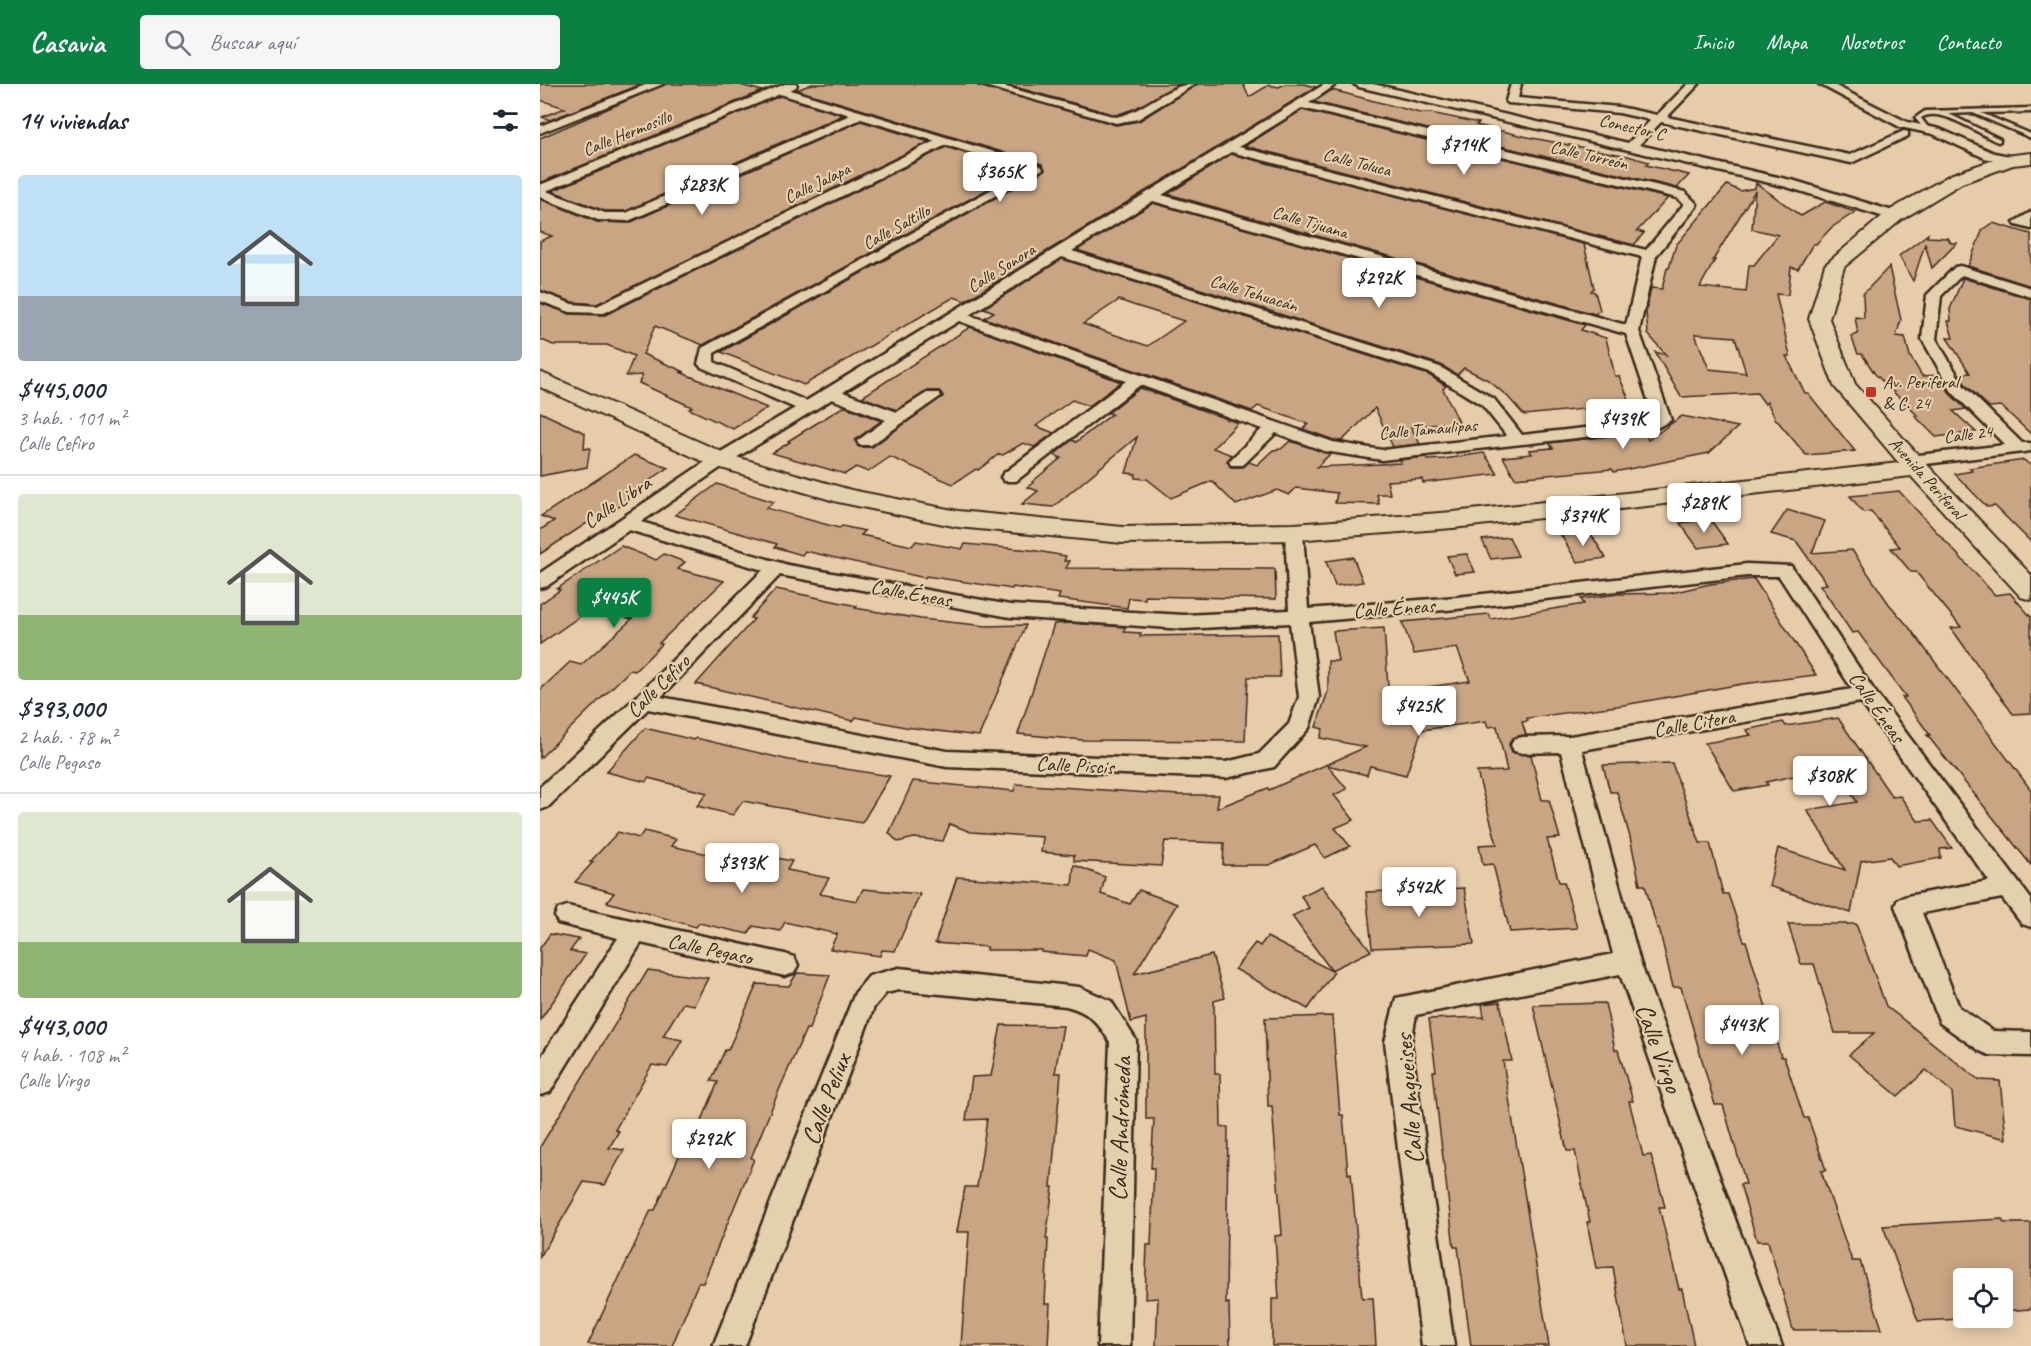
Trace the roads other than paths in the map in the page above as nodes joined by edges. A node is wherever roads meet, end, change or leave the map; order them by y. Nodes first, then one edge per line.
1 (658, 84) edge
2 (795, 84) edge
3 (983, 84) edge
4 (1190, 84) edge
5 (1359, 84) edge
6 (1516, 84) edge
7 (1694, 84) edge
8 (1824, 84) edge
9 (1329, 86) dead end
10 (780, 90) junction
11 (1300, 104) junction
12 (2031, 110) edge
13 (1940, 112) junction
14 (1973, 112) junction
15 (860, 114) junction
16 (1660, 118) junction
17 (540, 130) edge
18 (1927, 130) junction
19 (1904, 134) dead end
20 (2031, 136) edge
21 (1998, 140) dead end
22 (945, 141) junction
23 (1631, 146) junction
24 (1229, 148) junction
25 (2031, 158) edge
26 (2011, 160) junction
27 (540, 191) edge
28 (1151, 196) junction
29 (1894, 216) junction
30 (2031, 216) edge
31 (2031, 225) edge
32 (1060, 252) junction
33 (1649, 255) junction
34 (2031, 293) edge
35 (540, 296) edge
36 (958, 316) junction
37 (1632, 331) junction
38 (540, 379) edge
39 (1137, 380) junction
40 (830, 393) junction
41 (933, 396) dead end
42 (807, 407) junction
43 (897, 418) junction
44 (1272, 428) junction
45 (1518, 440) junction
46 (865, 441) dead end
47 (2024, 447) edge
48 (720, 460) junction
49 (1237, 461) dead end
50 (1913, 465) junction
51 (1010, 477) dead end
52 (626, 523) junction
53 (1294, 532) junction
54 (775, 569) junction
55 (2026, 580) edge
56 (540, 582) edge
57 (1299, 616) junction
58 (1866, 694) junction
59 (644, 701) junction
60 (1570, 744) junction
61 (1522, 746) dead end
62 (540, 801) edge
63 (2007, 887) junction
64 (567, 916) dead end
65 (2031, 918) edge
66 (635, 933) junction
67 (1628, 962) junction
68 (785, 965) dead end
69 (1016, 991) joint
70 (2031, 1044) edge
71 (540, 1083) edge
72 (729, 1346) edge
73 (1114, 1346) edge
74 (1438, 1346) edge
75 (1766, 1346) edge

1 - 17 street
2 - 10 street, Calle Hermosillo
3 - 4 street
5 - 23 street, Conector C
6 - 16 street
7 - 16 street
8 - 18 street
9 - 11 street, Calle Sonora
10 - 15 street, Calle Saltillo
10 - 27 street, Calle Hermosillo
11 - 24 street, Calle Sonora
11 - 33 street, Calle Torreón
12 - 14 lane
13 - 14 lane
13 - 18 lane
13 - 21 lane
14 - 20 lane
15 - 22 street, Calle Saltillo
15 - 27 street
16 - 19 street
16 - 23 street
18 - 26 street
22 - 35 street, Calle Jalapa
22 - 42 street, Calle Saltillo
23 - 29 street, Conector C
24 - 28 street, Calle Sonora
24 - 33 street, Calle Toluca
25 - 26 street, Avenida Periferal
26 - 29 street, Avenida Periferal
28 - 32 street, Calle Sonora
28 - 37 street, Calle Tijuana
29 - 50 street, Avenida Periferal
30 - 31 street
32 - 36 street, Calle Sonora
32 - 45 street, Calle Tehuacán
33 - 37 street
34 - 47 street
36 - 39 street, Calle Tamaulipas
36 - 40 street, Calle Sonora
37 - 45 street, Calle Tamaulipas
38 - 48 street
39 - 44 street, Calle Tamaulipas
39 - 51 street
40 - 42 street, Calle Sonora
40 - 43 street
41 - 43 street
42 - 48 street, Calle Sonora
43 - 46 street
44 - 45 street, Calle Tamaulipas
44 - 49 street
47 - 50 street, Calle 24
48 - 52 street, Calle Libra
48 - 53 street
50 - 53 street
50 - 55 street, Avenida Periferal
52 - 54 street, Calle Éneas
52 - 56 street, Calle Libra
53 - 57 street, Calle Piscis
54 - 57 street, Calle Éneas
54 - 59 street, Calle Cefiro
57 - 58 street, Calle Éneas
57 - 59 street, Calle Piscis
58 - 60 street, Calle Citera
58 - 63 street, Calle Éneas
59 - 62 street, Calle Cefiro
60 - 61 street, Calle Citera
60 - 67 street, Calle Virgo
63 - 65 street, Calle Éneas
63 - 70 street
64 - 66 street, Calle Pegaso
66 - 68 street, Calle Pegaso
66 - 71 street
67 - 74 street, Calle Angueises
67 - 75 street, Calle Virgo
69 - 72 street, Calle Peliux
69 - 73 street, Calle Andrómeda

